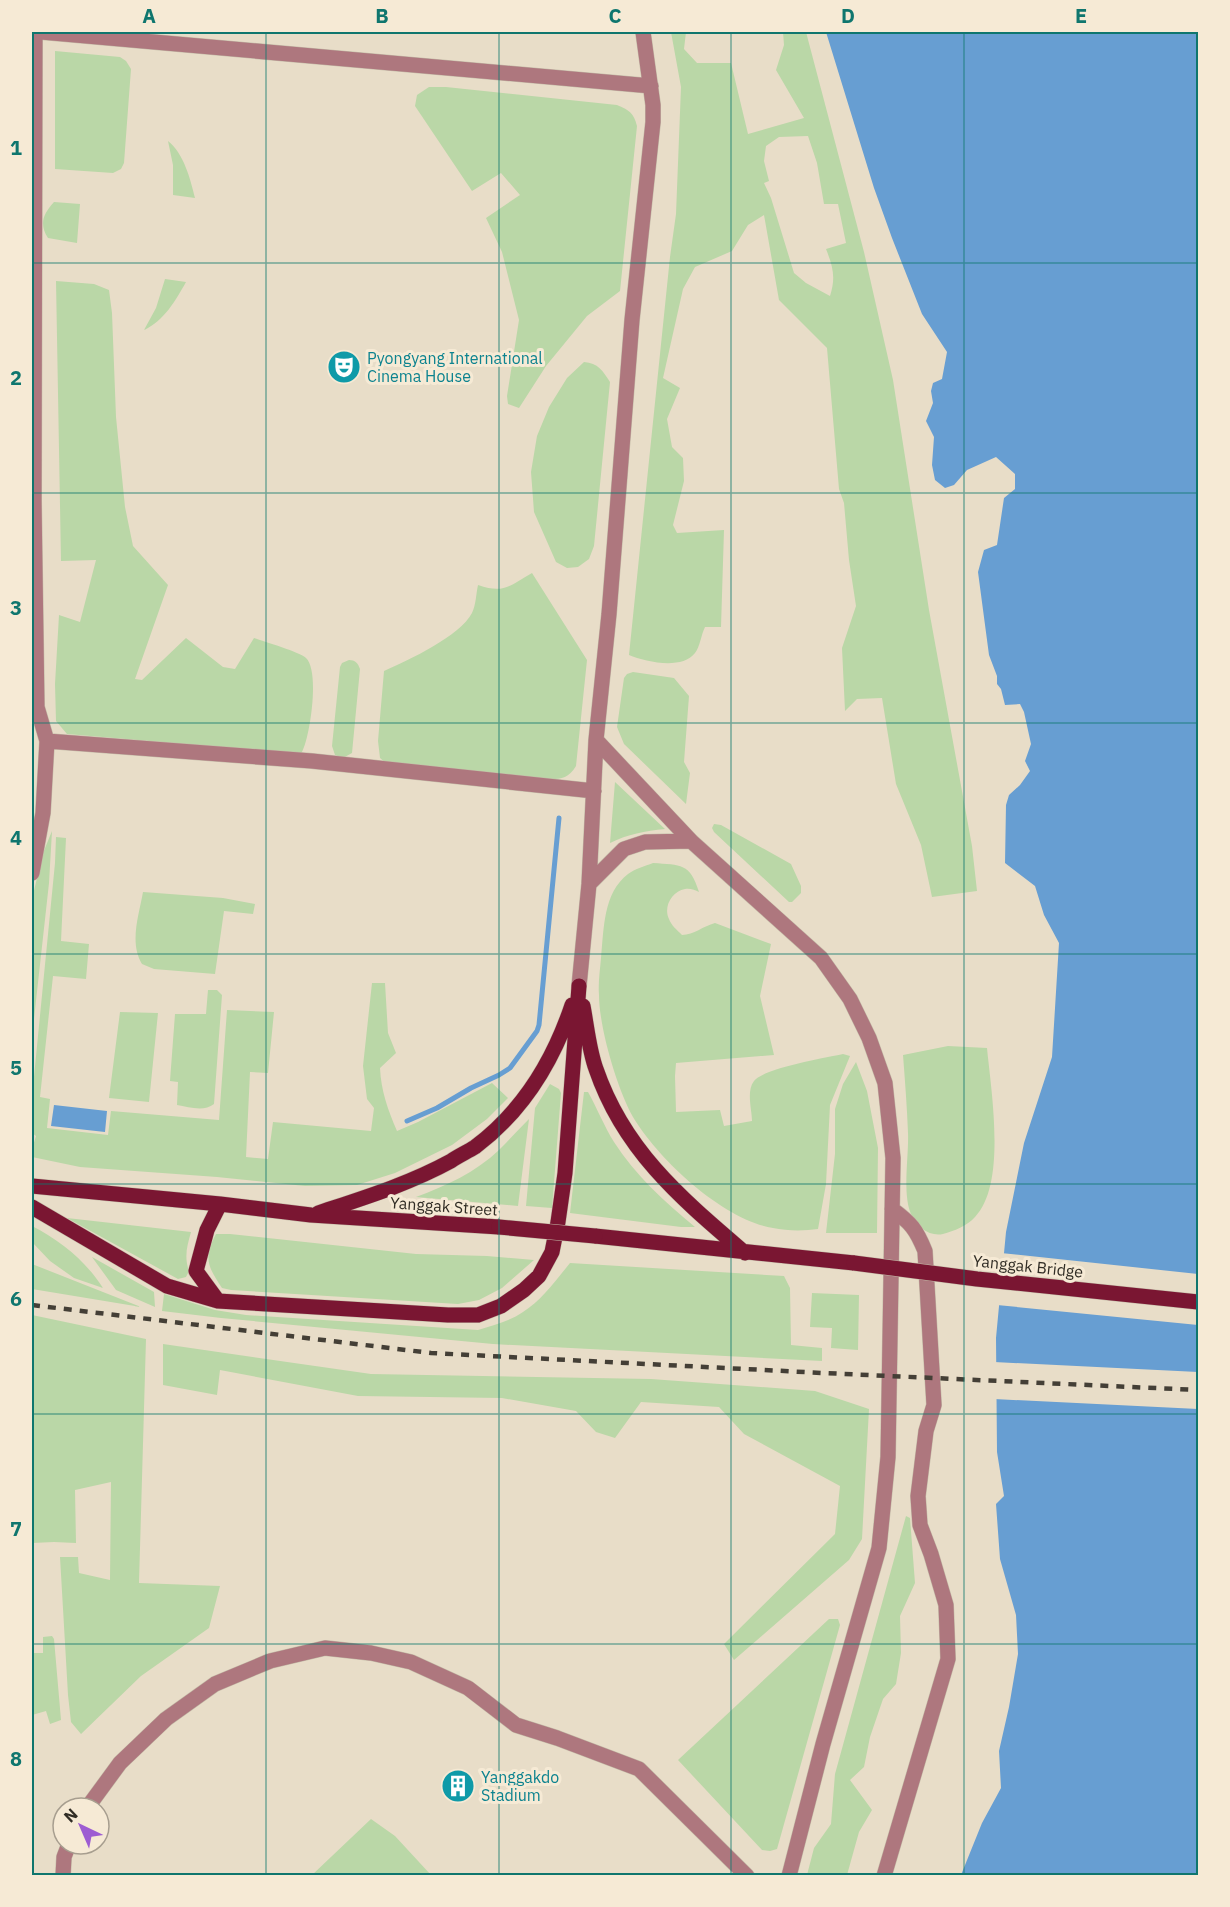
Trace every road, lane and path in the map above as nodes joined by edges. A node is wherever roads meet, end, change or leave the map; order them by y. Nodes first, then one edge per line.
1 (35, 32) edge
2 (41, 32) edge
3 (643, 32) edge
4 (651, 86) junction
5 (596, 740) junction
6 (47, 741) junction
7 (594, 791) junction
8 (691, 841) junction
9 (32, 873) edge
10 (589, 884) junction
11 (579, 986) junction
12 (32, 1186) edge
13 (220, 1204) junction
14 (32, 1207) edge
15 (892, 1209) junction
16 (311, 1215) junction
17 (745, 1252) junction
18 (854, 1263) joint
19 (218, 1302) junction
20 (1198, 1302) edge
21 (96, 1796) edge
22 (64, 1856) edge
23 (63, 1875) edge
24 (747, 1875) edge
25 (789, 1875) edge
26 (884, 1875) edge

1 - 6 street
2 - 4 street
3 - 4 street
4 - 5 street
5 - 7 street
5 - 8 street
6 - 7 street
6 - 9 street
7 - 10 street
8 - 10 street
8 - 15 street
10 - 11 street
11 - 16 main road
11 - 17 main road
11 - 19 main road
12 - 13 main road, Yanggak Street
13 - 16 main road, Yanggak Street
13 - 19 main road
14 - 19 main road
15 - 25 street
15 - 26 street
16 - 17 main road, Yanggak Street, bridge
17 - 18 main road, Yanggak Street
18 - 20 main road, Yanggak Bridge, bridge
21 - 24 street
22 - 23 street

